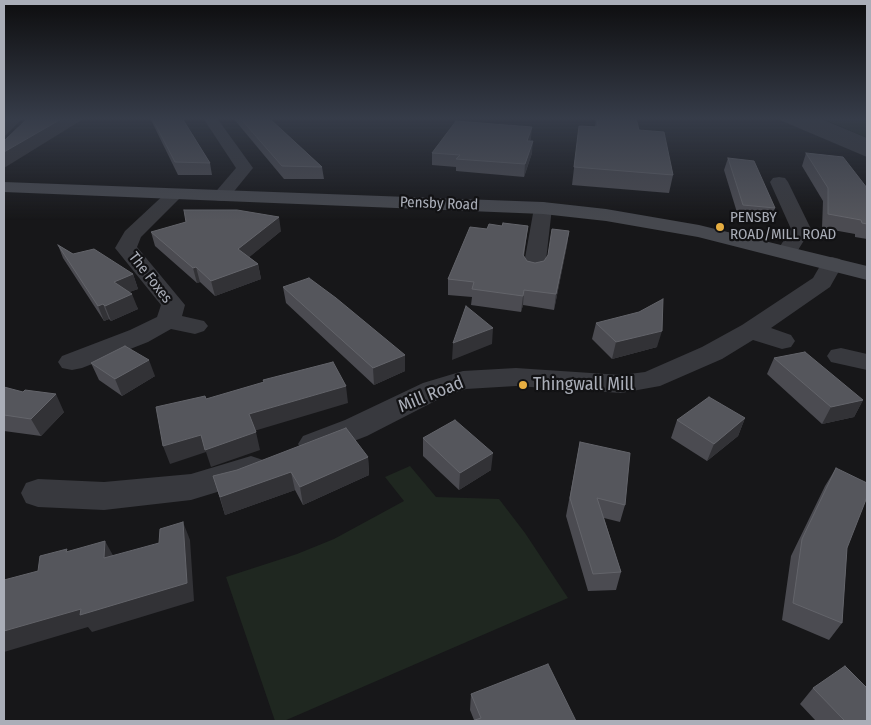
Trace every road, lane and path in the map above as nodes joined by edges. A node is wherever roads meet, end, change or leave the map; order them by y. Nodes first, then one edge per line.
1 (234, 152) edge
2 (780, 182) dead end
3 (4, 187) edge
4 (175, 194) junction
5 (221, 196) junction
6 (543, 208) junction
7 (788, 252) junction
8 (832, 264) junction
9 (534, 269) edge
10 (867, 273) edge
11 (168, 321) junction
12 (195, 326) dead end
13 (751, 330) junction
14 (782, 341) dead end
15 (841, 356) dead end
16 (72, 362) dead end
17 (867, 362) edge
18 (38, 493) dead end

1 - 5 street
2 - 7 street
3 - 4 main road, Pensby Road
4 - 5 main road, Pensby Road
4 - 11 street, The Foxes
5 - 6 main road, Pensby Road
6 - 7 main road, Pensby Road
6 - 9 street
7 - 8 main road, Pensby Road
8 - 10 main road, Pensby Road
8 - 13 street, Mill Road
11 - 12 street, The Foxes
11 - 16 street, The Foxes
13 - 14 street
13 - 18 street, Mill Road
15 - 17 street

